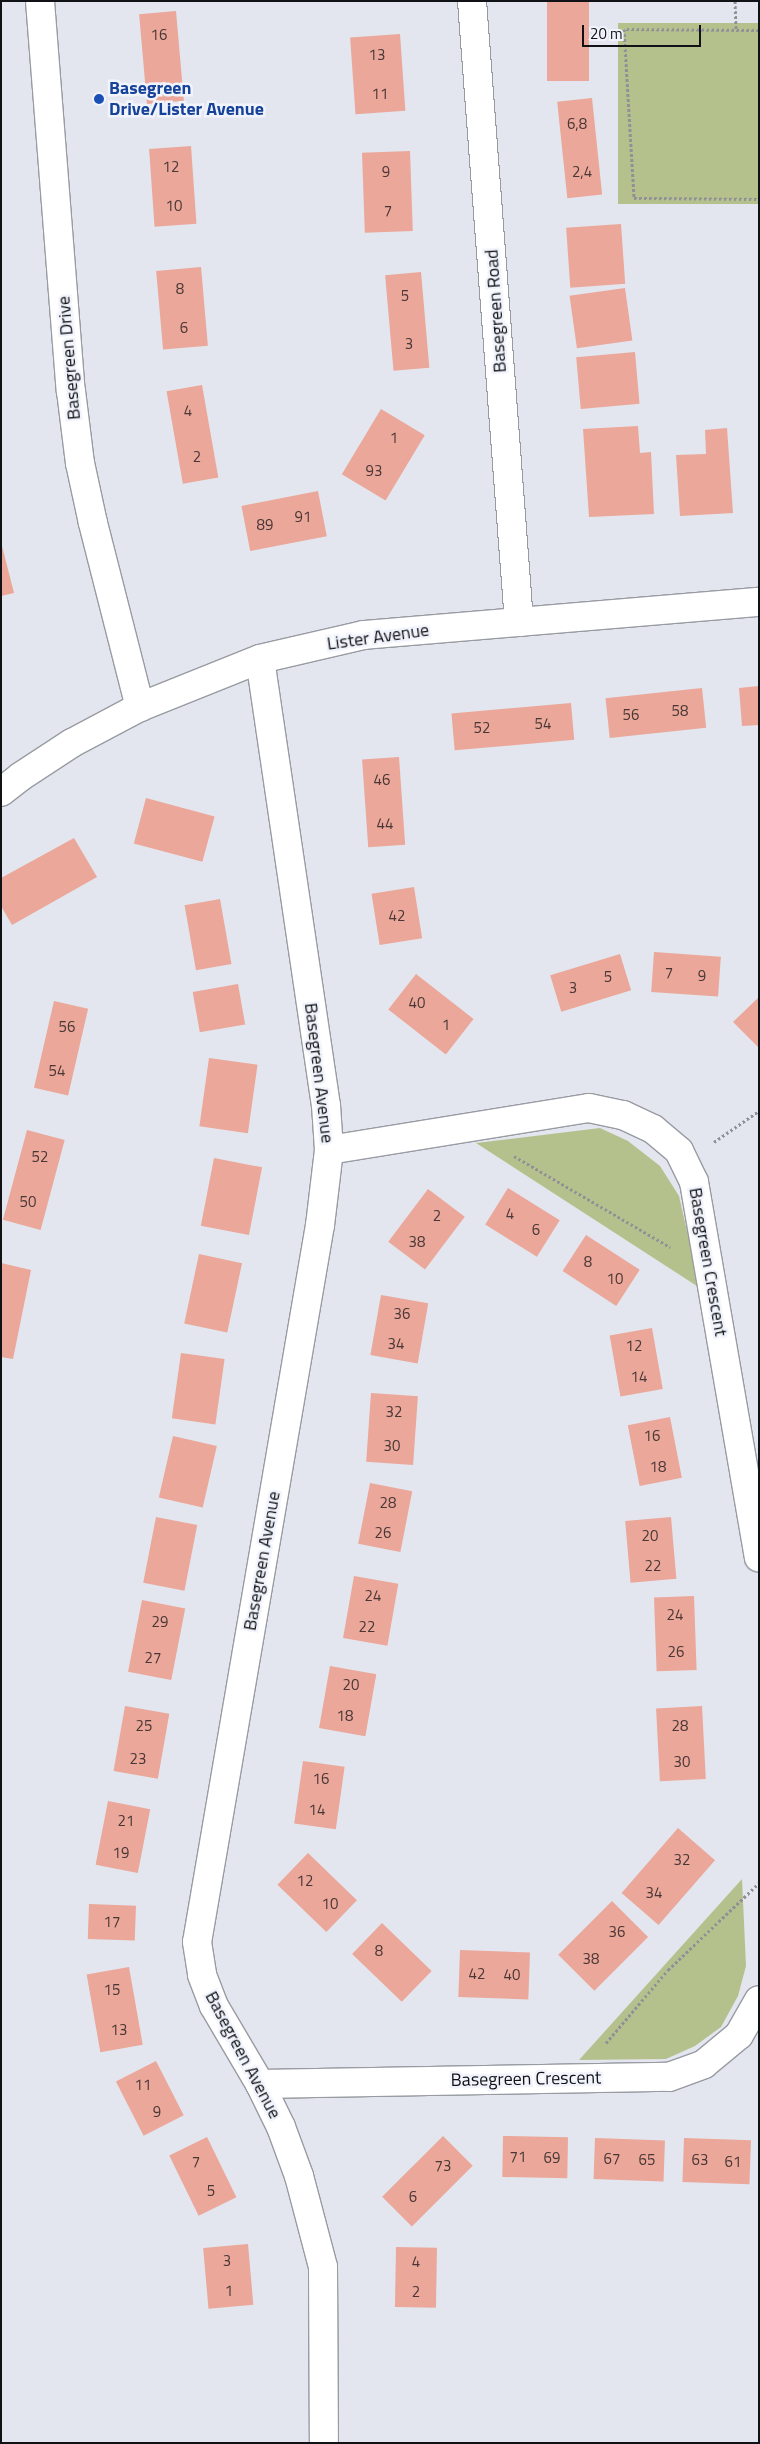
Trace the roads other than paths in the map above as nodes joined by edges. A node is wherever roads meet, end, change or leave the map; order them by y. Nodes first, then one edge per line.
1 (40, 1) edge
2 (472, 1) edge
3 (759, 602) edge
4 (520, 622) junction
5 (260, 659) junction
6 (140, 707) junction
7 (1, 792) edge
8 (329, 1150) junction
9 (759, 1557) edge
10 (759, 2000) edge
11 (260, 2084) junction
12 (324, 2443) edge

1 - 6 street, Basegreen Drive
2 - 4 street, Basegreen Road
3 - 4 street, Lister Avenue
4 - 5 street, Lister Avenue
5 - 6 street, Lister Avenue
5 - 8 street, Basegreen Avenue
6 - 7 street, Lister Avenue
8 - 9 street, Basegreen Crescent
8 - 11 street, Basegreen Avenue
10 - 11 street, Basegreen Crescent
11 - 12 street, Basegreen Avenue

